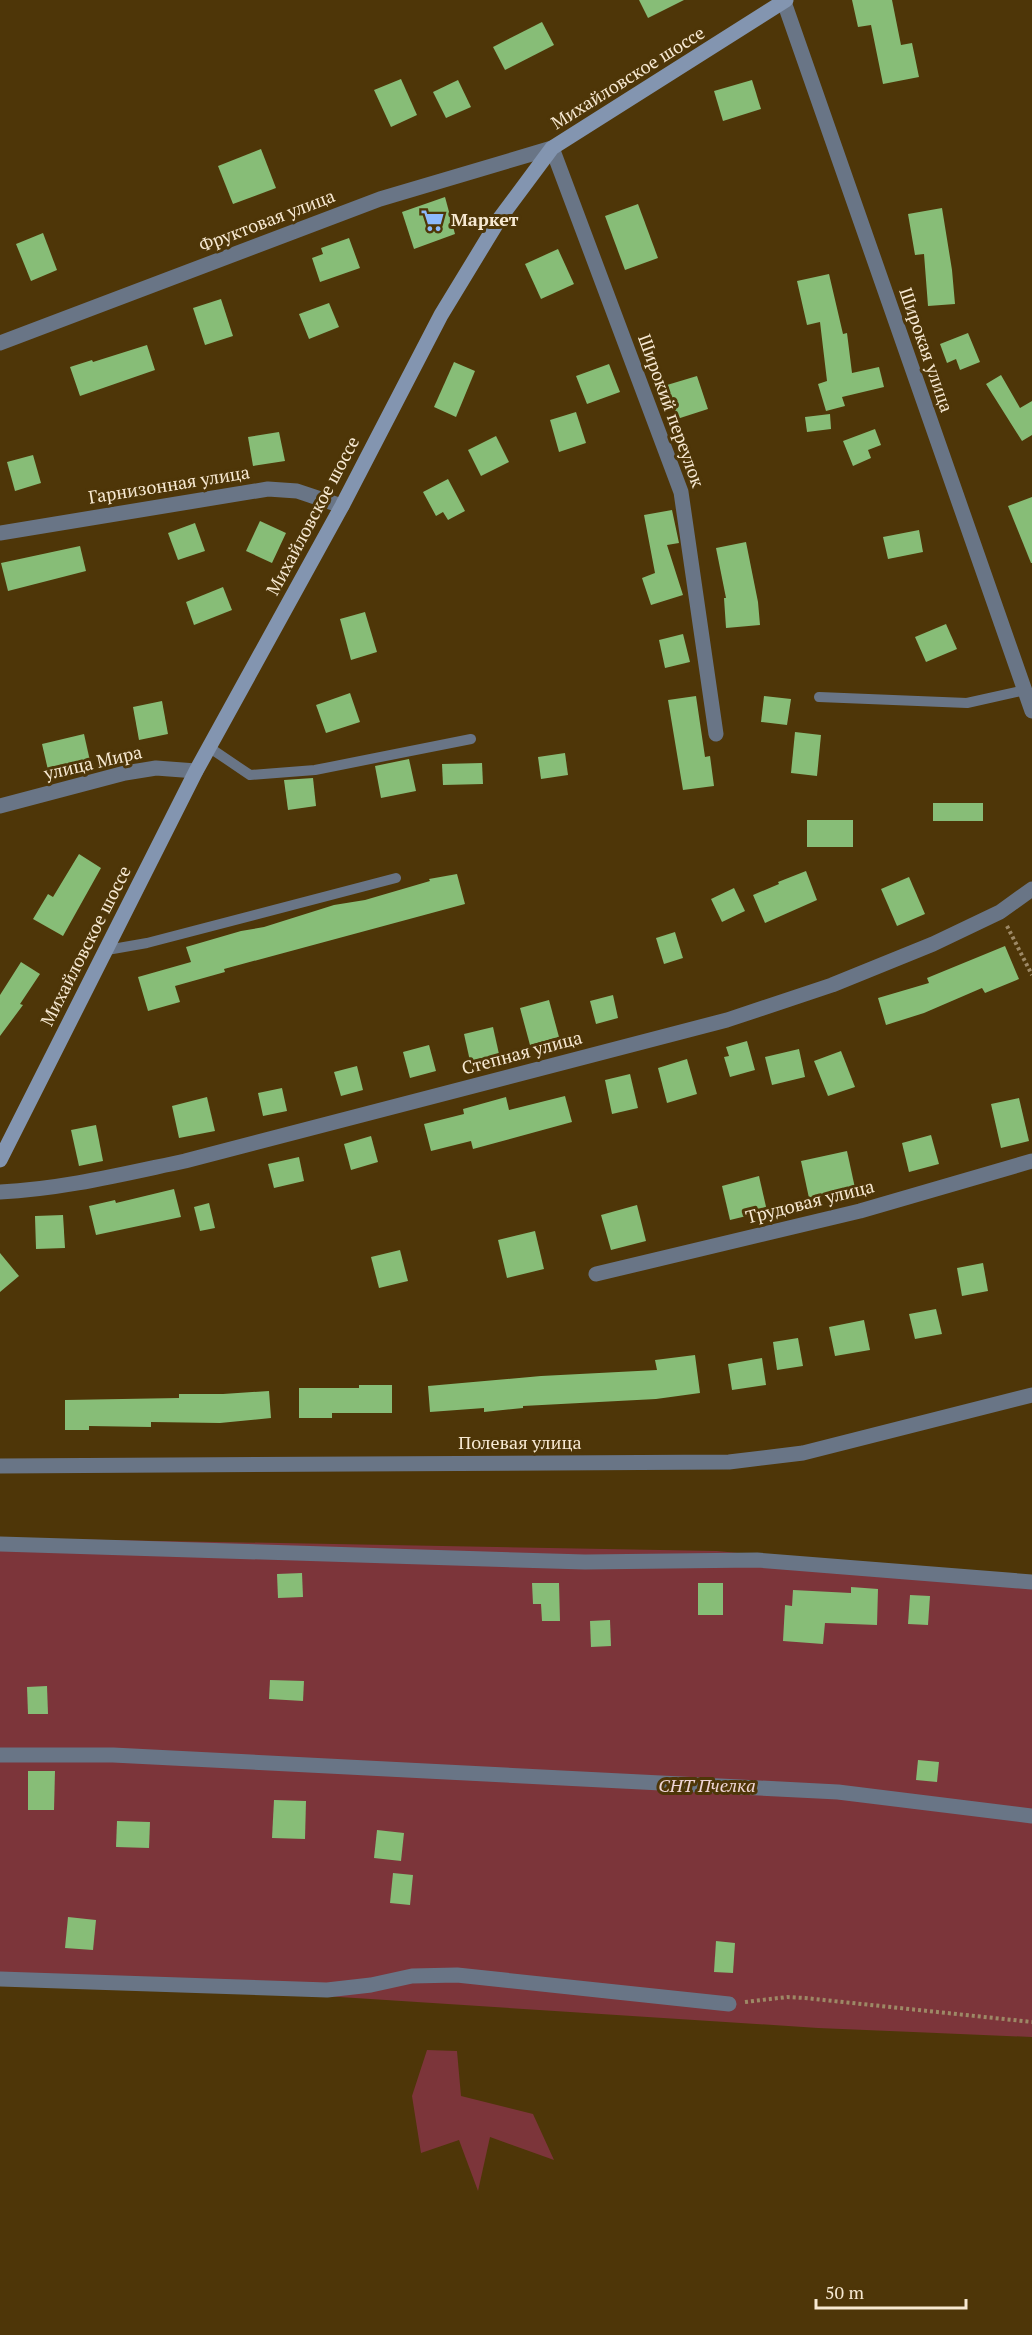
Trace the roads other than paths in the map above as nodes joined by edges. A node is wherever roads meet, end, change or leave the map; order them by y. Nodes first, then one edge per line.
1 (785, 1) edge
2 (552, 148) junction
3 (0, 343) edge
4 (342, 506) junction
5 (0, 533) edge
6 (1024, 690) junction
7 (819, 697) dead end
8 (1032, 711) edge
9 (716, 734) dead end
10 (471, 739) dead end
11 (210, 748) junction
12 (196, 771) junction
13 (0, 806) edge
14 (396, 878) dead end
15 (1032, 889) edge
16 (107, 950) junction
17 (0, 1160) edge
18 (1032, 1161) edge
19 (0, 1192) edge
20 (596, 1274) dead end
21 (1032, 1395) edge
22 (0, 1466) edge
23 (0, 1544) edge
24 (1032, 1582) edge
25 (0, 1755) edge
26 (1032, 1816) edge
27 (0, 1979) edge
28 (729, 2004) road end

1 - 2 main road, Михайловское шоссе
1 - 6 street, Широкая улица
2 - 3 street, Фруктовая улица
2 - 4 main road, Михайловское шоссе
2 - 9 street, Широкий переулок
4 - 5 street, Гарнизонная улица
4 - 11 main road, Михайловское шоссе
6 - 7 lane
6 - 8 street, Широкая улица
10 - 11 lane
11 - 12 main road, Михайловское шоссе
12 - 13 street, улица Мира
12 - 16 main road, Михайловское шоссе
14 - 16 lane
15 - 19 street, Степная улица
16 - 17 main road, Михайловское шоссе
18 - 20 street, Трудовая улица
21 - 22 street, Полевая улица
23 - 24 street
25 - 26 street
27 - 28 street

